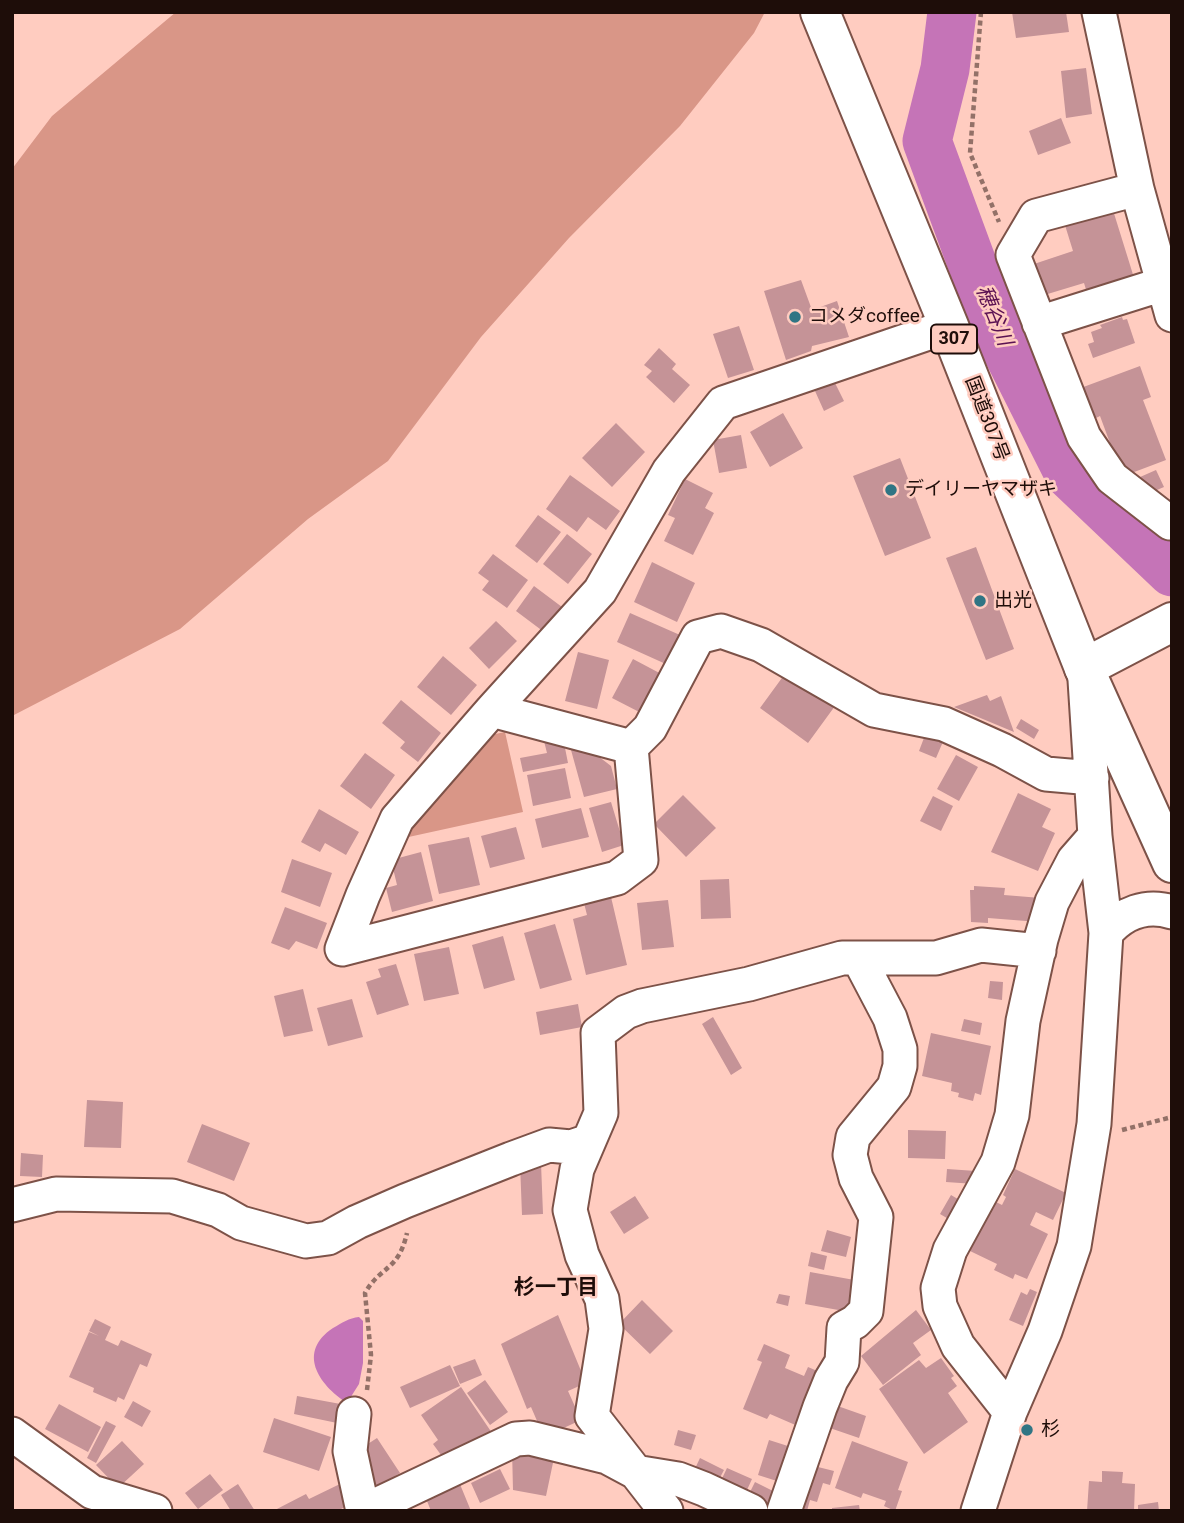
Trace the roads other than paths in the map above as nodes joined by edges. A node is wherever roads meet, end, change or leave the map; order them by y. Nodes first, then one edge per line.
1 (820, 12) edge
2 (1099, 12) edge
3 (1137, 189) junction
4 (1168, 299) edge
5 (1040, 323) junction
6 (949, 326) junction
7 (1171, 521) edge
8 (1172, 622) edge
9 (1084, 668) junction
10 (492, 710) junction
11 (631, 747) junction
12 (1092, 778) junction
13 (1094, 836) junction
14 (1172, 863) edge
15 (1172, 912) edge
16 (1106, 933) junction
17 (1038, 951) junction
18 (859, 959) junction
19 (589, 1141) junction
20 (12, 1205) edge
21 (1010, 1412) junction
22 (354, 1414) road end
23 (12, 1434) edge
24 (635, 1472) junction
25 (155, 1511) edge
26 (363, 1511) edge
27 (666, 1511) edge
28 (751, 1511) edge
29 (784, 1511) edge
30 (978, 1511) edge

1 - 6 main road, 国道307号 / 307
2 - 3 street
3 - 4 street
3 - 5 street
4 - 5 street
5 - 7 street
6 - 9 main road, 国道307号 / 307
6 - 10 street
8 - 9 main road
9 - 12 street
9 - 14 main road, 国道307号 / 307
10 - 11 street
10 - 11 street
11 - 12 street
12 - 13 street
13 - 16 street
13 - 17 street
15 - 16 street
16 - 21 street
17 - 18 street
17 - 21 street
18 - 19 street
18 - 29 street
19 - 20 street
19 - 24 street
21 - 30 street
22 - 26 street
23 - 25 street
24 - 26 street
24 - 27 street
24 - 28 street

